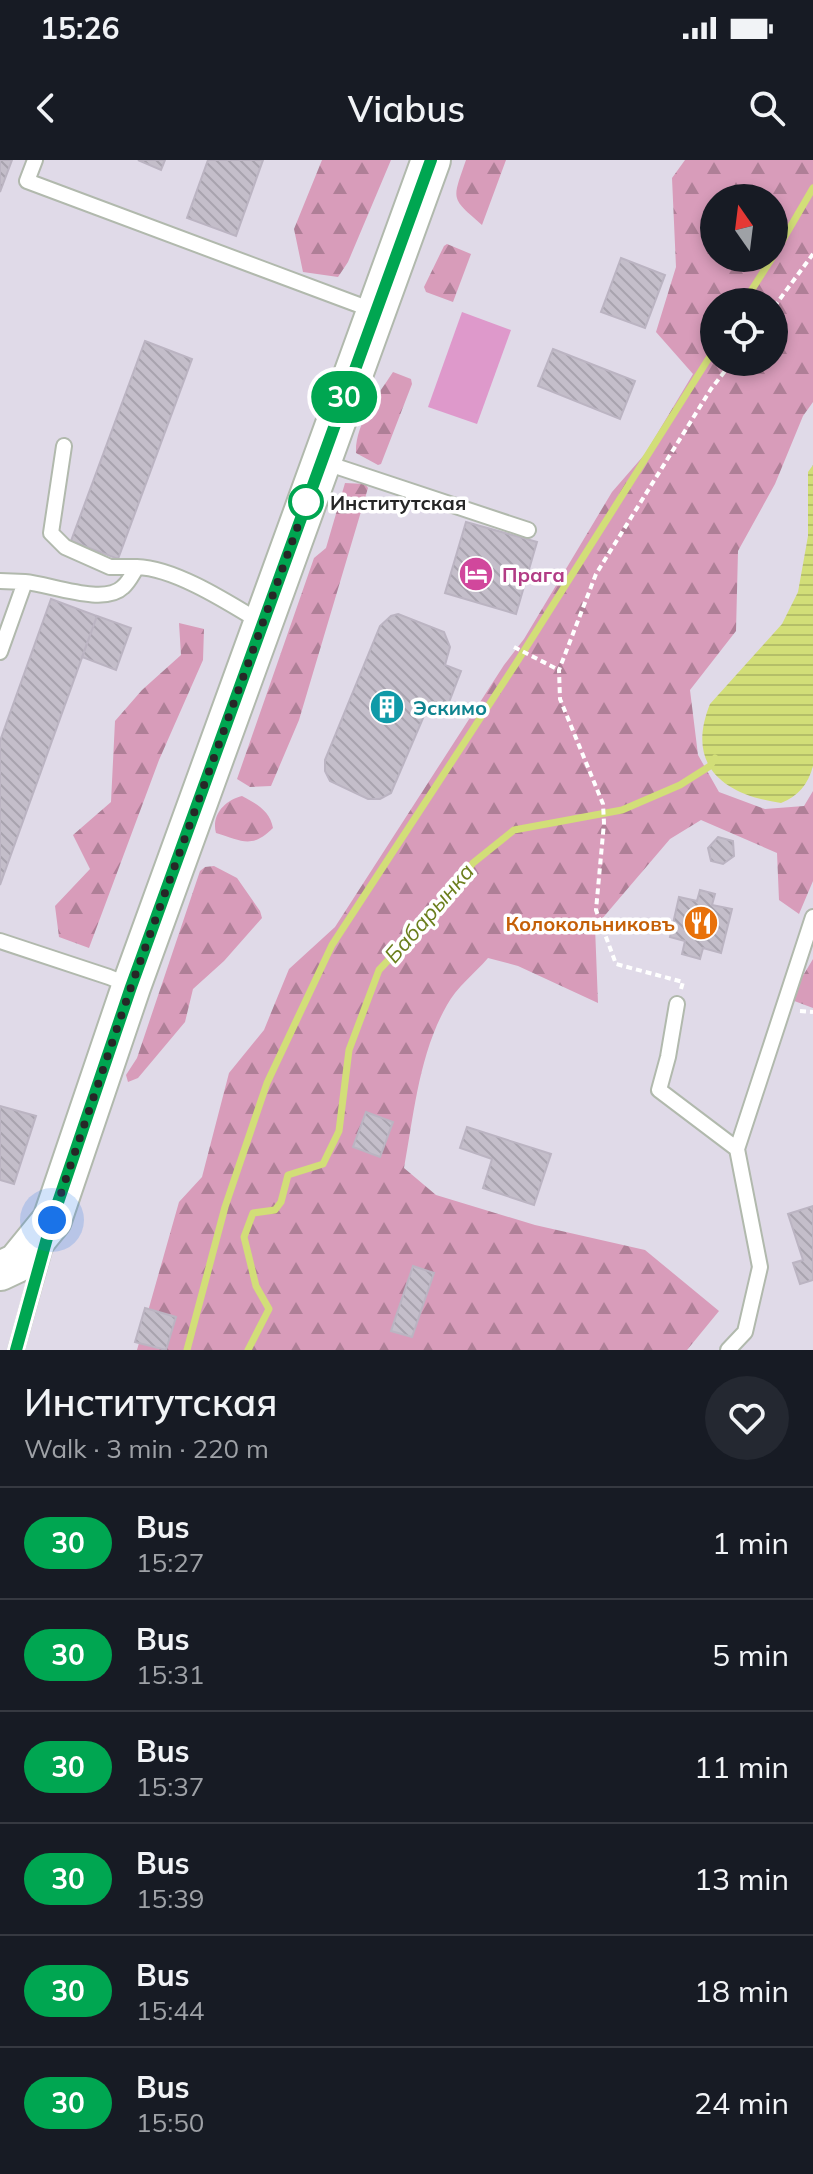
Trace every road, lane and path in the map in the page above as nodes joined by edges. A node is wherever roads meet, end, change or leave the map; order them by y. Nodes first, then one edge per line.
1 (35, 160) edge
2 (431, 160) edge
3 (813, 254) edge
4 (788, 288) edge
5 (375, 312) junction
6 (721, 376) edge
7 (64, 446) dead end
8 (320, 462) junction
9 (528, 530) dead end
10 (137, 567) junction
11 (0, 581) edge
12 (25, 582) junction
13 (263, 624) junction
14 (516, 648) dead end
15 (0, 652) edge
16 (559, 670) junction
17 (813, 917) edge
18 (0, 941) edge
19 (131, 987) junction
20 (677, 1004) joint
21 (737, 1149) junction
22 (52, 1220) junction
23 (0, 1271) edge
24 (16, 1350) edge
25 (728, 1350) edge

1 - 5 lane
2 - 5 street
3 - 4 path
5 - 8 street
6 - 16 path
7 - 10 lane
8 - 9 lane
8 - 13 street
10 - 12 lane
10 - 13 lane
11 - 12 lane
12 - 15 lane
13 - 19 street
14 - 16 path
16 - 20 path
17 - 21 lane
18 - 19 lane
19 - 22 street
20 - 21 lane
21 - 25 lane
22 - 23 street
22 - 24 lane

